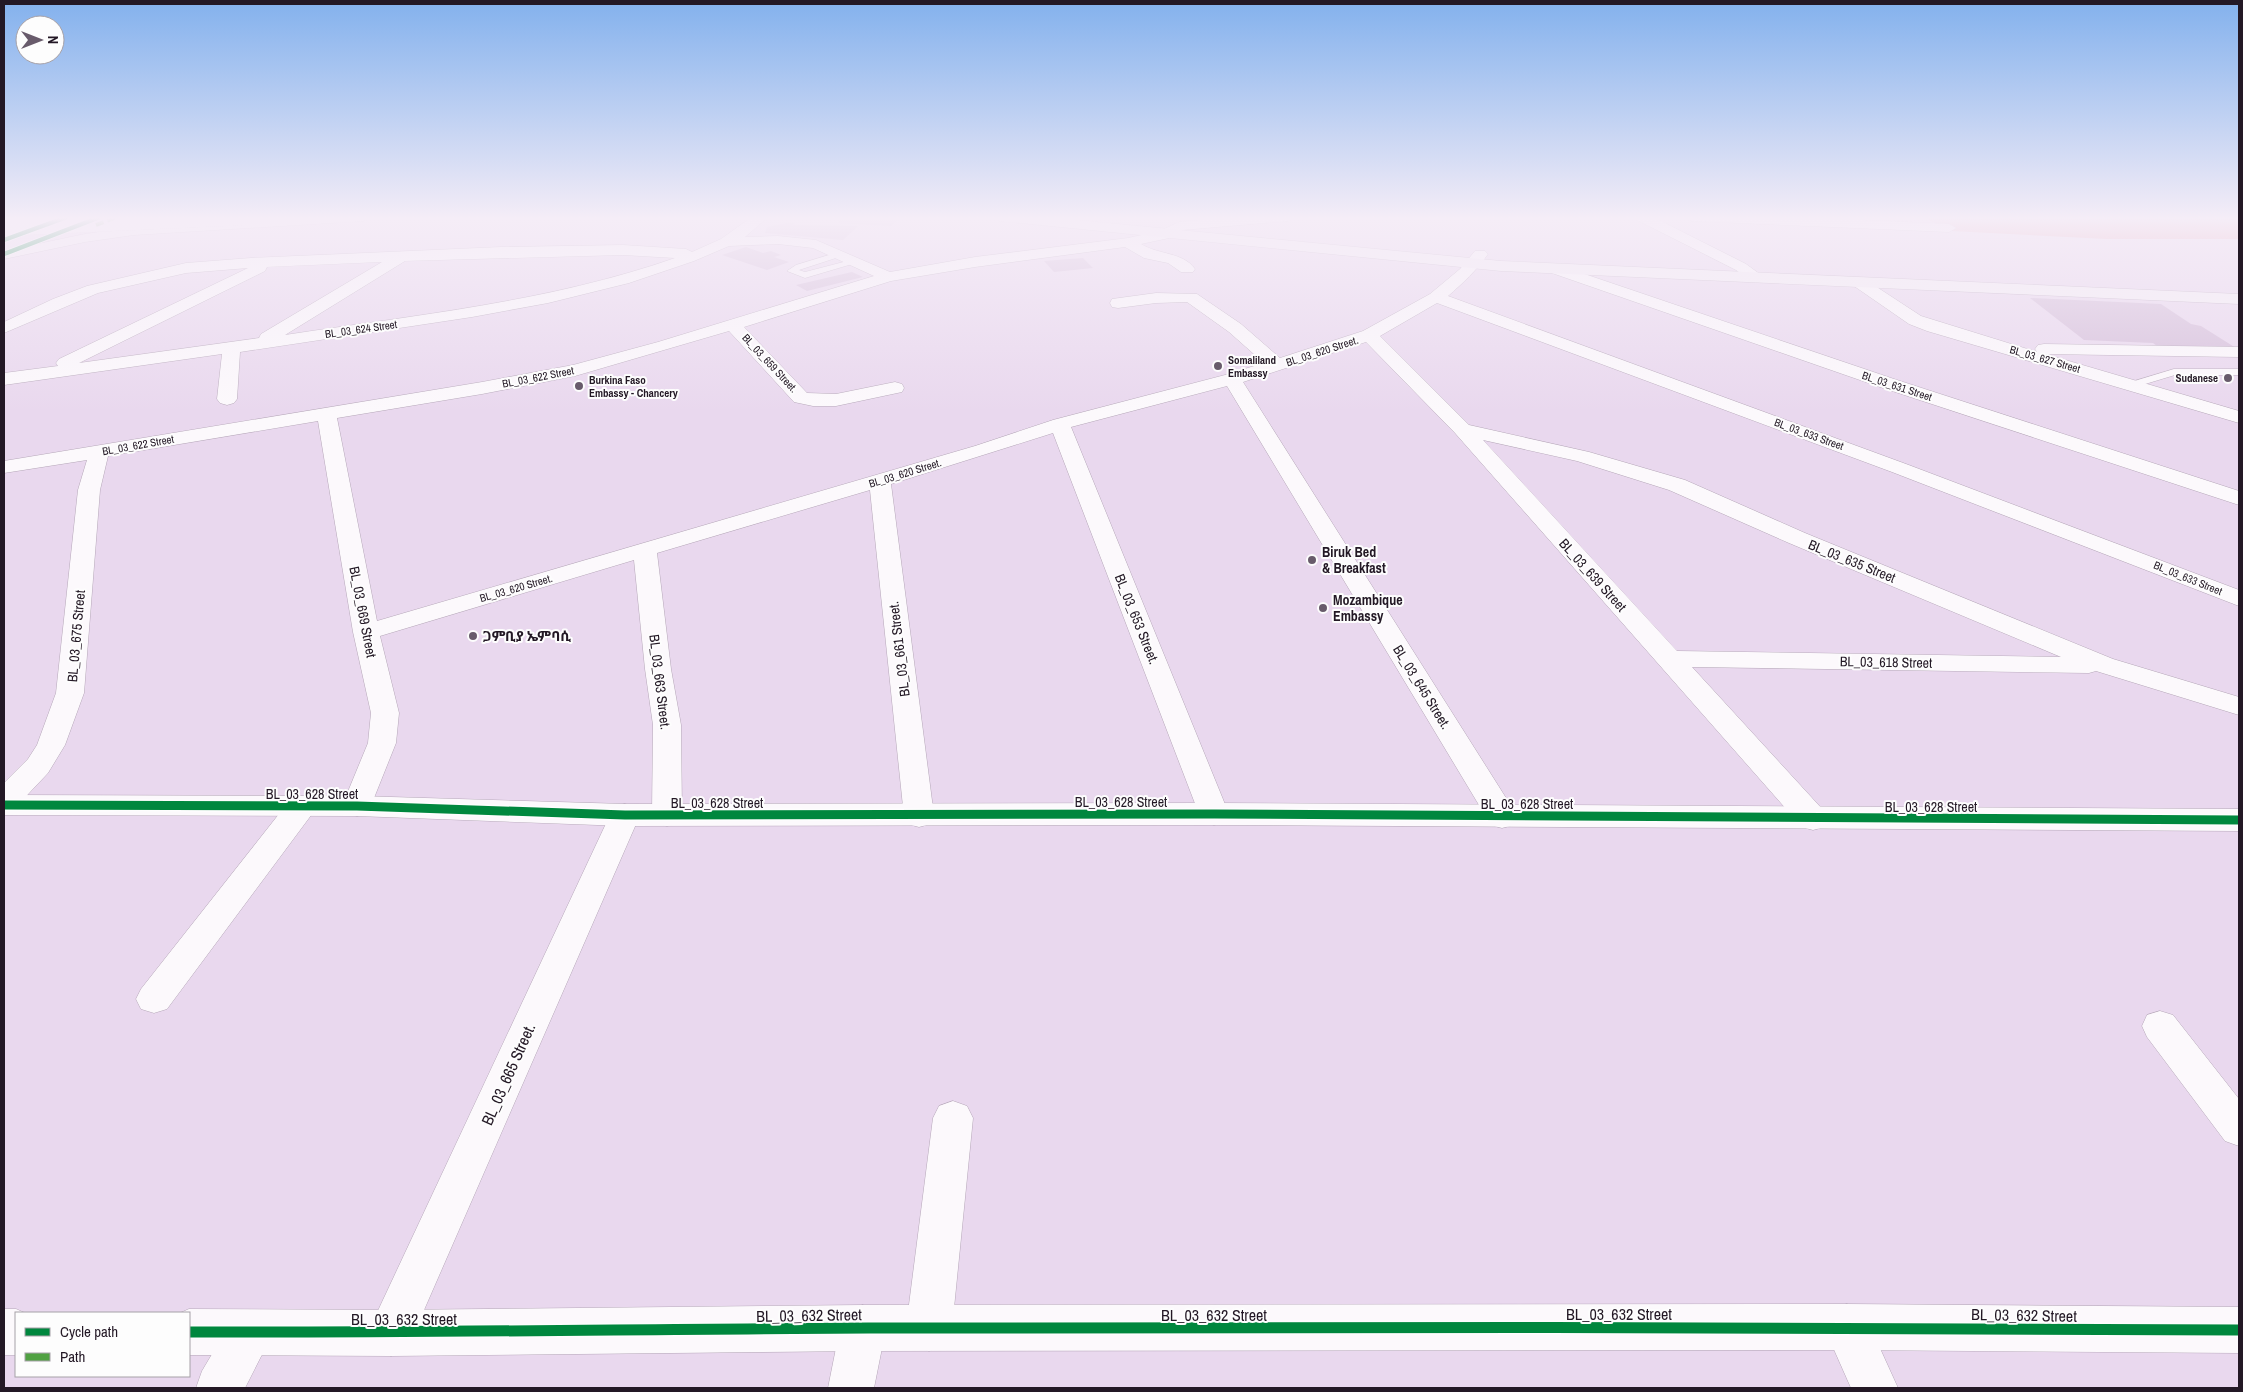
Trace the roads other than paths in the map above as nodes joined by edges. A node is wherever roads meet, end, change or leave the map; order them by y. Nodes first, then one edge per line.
1 (121, 282) edge
2 (231, 282) edge
3 (359, 282) edge
4 (617, 282) edge
5 (872, 282) edge
6 (1453, 282) edge
7 (1594, 282) edge
8 (1839, 282) edge
9 (2096, 282) edge
10 (1860, 283) junction
11 (2239, 288) edge
12 (1436, 298) junction
13 (2239, 299) edge
14 (1118, 303) dead end
15 (734, 326) junction
16 (4, 328) edge
17 (1369, 335) junction
18 (256, 344) junction
19 (231, 348) junction
20 (2008, 348) junction
21 (2239, 352) edge
22 (1277, 365) junction
23 (2239, 372) edge
24 (44, 374) junction
25 (4, 379) edge
26 (1232, 379) junction
27 (2132, 385) junction
28 (895, 388) dead end
29 (227, 399) dead end
30 (326, 413) junction
31 (2239, 417) edge
32 (1060, 424) junction
33 (1462, 430) junction
34 (99, 452) junction
35 (4, 467) edge
36 (880, 481) junction
37 (2239, 498) edge
38 (645, 550) junction
39 (2239, 599) edge
40 (366, 632) junction
41 (1668, 659) junction
42 (2104, 665) junction
43 (2239, 706) edge
44 (4, 803) edge
45 (357, 806) junction
46 (301, 807) junction
47 (1214, 814) junction
48 (625, 815) junction
49 (667, 815) junction
50 (919, 816) junction
51 (1502, 817) junction
52 (1813, 819) junction
53 (2239, 820) edge
54 (154, 999) dead end
55 (2160, 1026) dead end
56 (953, 1118) dead end
57 (2239, 1129) edge
58 (1847, 1327) junction
59 (863, 1328) junction
60 (929, 1328) junction
61 (2239, 1330) edge
62 (190, 1332) edge
63 (250, 1333) junction
64 (391, 1334) junction
65 (219, 1388) edge
66 (851, 1388) edge
67 (1875, 1388) edge

1 - 16 street
2 - 24 street
3 - 18 street
4 - 18 street, BL_03_624 Street
5 - 15 street, BL_03_622 Street
6 - 12 street
7 - 37 street, BL_03_631 Street
8 - 10 main road
9 - 11 main road
10 - 13 main road
10 - 20 street, BL_03_627 Street
12 - 17 street, BL_03_620 Street.
12 - 39 street, BL_03_633 Street
14 - 22 street
15 - 28 street, BL_03_659 Street.
15 - 30 street, BL_03_622 Street
17 - 22 street, BL_03_620 Street.
17 - 33 street, BL_03_639 Street
18 - 19 street, BL_03_624 Street
19 - 24 street, BL_03_624 Street
19 - 29 street
20 - 21 street
20 - 27 street, BL_03_627 Street
22 - 26 street, BL_03_620 Street.
23 - 27 lane
24 - 25 street, BL_03_624 Street
26 - 32 street, BL_03_620 Street.
26 - 51 street, BL_03_645 Street.
27 - 31 street, BL_03_627 Street
30 - 34 street, BL_03_622 Street
30 - 40 street, BL_03_669 Street
32 - 36 street, BL_03_620 Street.
32 - 47 street, BL_03_653 Street.
33 - 41 street, BL_03_639 Street
33 - 42 street, BL_03_635 Street
34 - 35 street, BL_03_622 Street
34 - 44 street, BL_03_675 Street
36 - 38 street, BL_03_620 Street.
36 - 50 street, BL_03_661 Street.
38 - 40 street, BL_03_620 Street.
38 - 49 street, BL_03_663 Street.
40 - 45 street, BL_03_669 Street
41 - 42 street, BL_03_618 Street
41 - 52 street, BL_03_639 Street
42 - 43 street, BL_03_635 Street
44 - 46 street, BL_03_628 Street
45 - 46 street, BL_03_628 Street
45 - 48 street, BL_03_628 Street
46 - 54 street
47 - 50 street, BL_03_628 Street
47 - 51 street, BL_03_628 Street
48 - 49 street, BL_03_628 Street
48 - 64 street, BL_03_665 Street.
49 - 50 street, BL_03_628 Street
51 - 52 street, BL_03_628 Street
52 - 53 street, BL_03_628 Street
55 - 57 street
56 - 60 street
58 - 60 street, BL_03_632 Street
58 - 61 street, BL_03_632 Street
58 - 67 street
59 - 60 street, BL_03_632 Street
59 - 64 street, BL_03_632 Street
59 - 66 street
62 - 63 street, BL_03_632 Street
63 - 64 street, BL_03_632 Street
63 - 65 street

